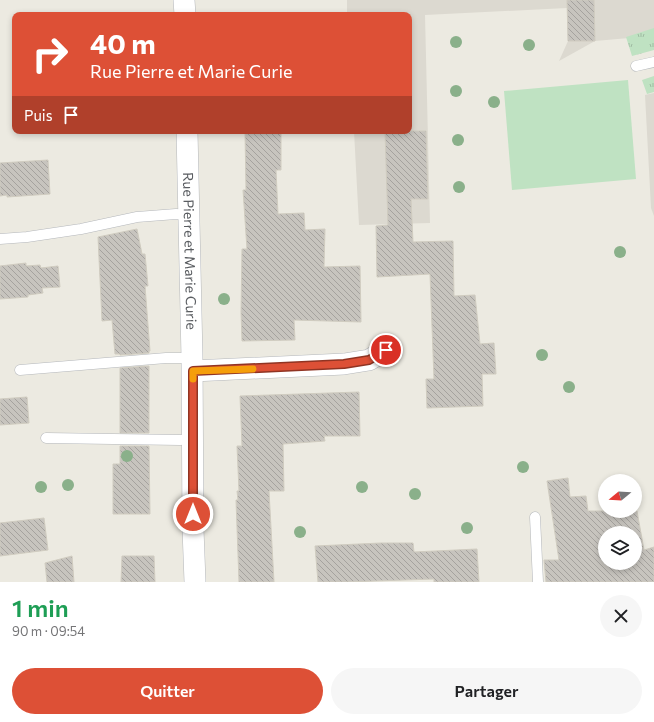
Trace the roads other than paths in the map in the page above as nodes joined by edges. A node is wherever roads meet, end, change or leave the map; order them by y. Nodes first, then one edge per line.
1 (184, 0) edge
2 (185, 12) edge
3 (654, 62) edge
4 (636, 66) dead end
5 (187, 134) edge
6 (190, 215) junction
7 (0, 239) edge
8 (386, 350) dead end
9 (192, 364) junction
10 (20, 370) dead end
11 (46, 438) dead end
12 (193, 439) junction
13 (535, 517) dead end
14 (195, 582) edge
15 (538, 582) edge

1 - 2 street
3 - 4 lane
5 - 6 street, Rue Pierre et Marie Curie
6 - 7 lane
6 - 9 street, Rue Pierre et Marie Curie
8 - 9 street
9 - 10 lane
9 - 12 street, Rue Pierre et Marie Curie
11 - 12 lane
12 - 14 street, Rue Pierre et Marie Curie
13 - 15 lane

